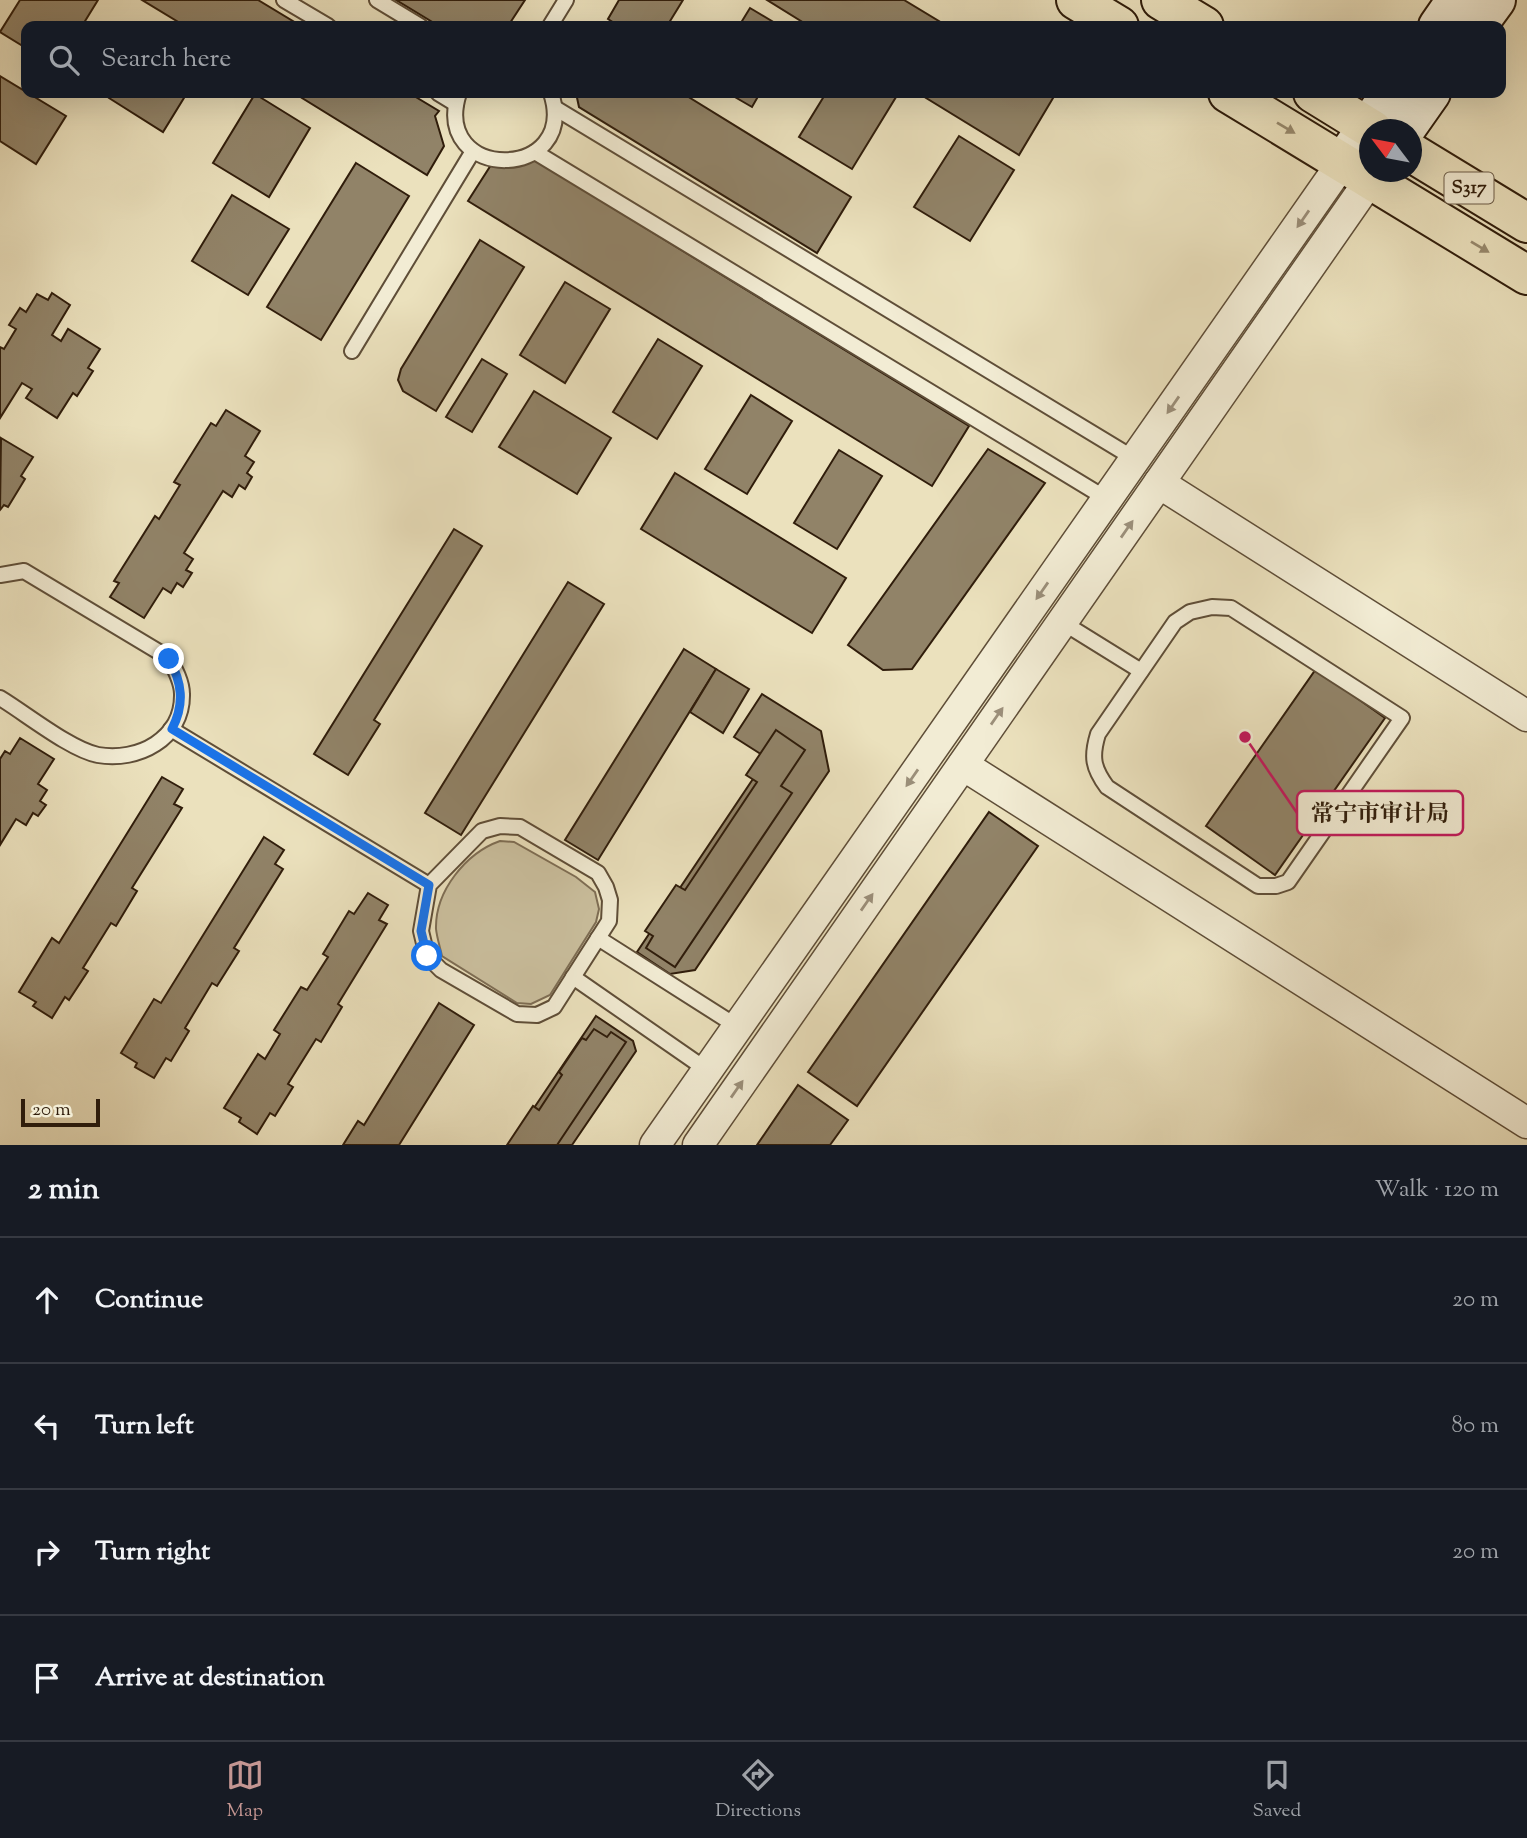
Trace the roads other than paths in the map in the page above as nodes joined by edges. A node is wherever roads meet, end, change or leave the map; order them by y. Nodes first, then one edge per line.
1 (284, 0) edge
2 (377, 0) edge
3 (566, 0) edge
4 (1076, 0) edge
5 (1161, 0) edge
6 (1456, 0) edge
7 (1496, 0) edge
8 (320, 21) edge
9 (412, 21) edge
10 (553, 21) edge
11 (1111, 21) edge
12 (1196, 21) edge
13 (1441, 21) edge
14 (1481, 21) edge
15 (457, 98) edge
16 (552, 98) edge
17 (1237, 98) edge
18 (1321, 98) edge
19 (1388, 98) edge
20 (1427, 98) edge
21 (555, 108) junction
22 (1375, 119) edge
23 (1413, 119) edge
24 (1359, 121) edge
25 (474, 151) junction
26 (535, 152) junction
27 (1422, 159) edge
28 (1359, 169) edge
29 (1359, 176) edge
30 (1359, 177) edge
31 (1380, 182) edge
32 (1527, 223) edge
33 (1527, 275) edge
34 (352, 351) dead end
35 (1135, 459) junction
36 (1159, 483) junction
37 (1107, 499) junction
38 (0, 575) edge
39 (1062, 622) junction
40 (1141, 671) junction
41 (0, 698) edge
42 (1527, 716) edge
43 (172, 729) junction
44 (963, 765) junction
45 (429, 885) junction
46 (598, 938) junction
47 (573, 976) junction
48 (738, 1027) junction
49 (707, 1070) junction
50 (1527, 1124) edge
51 (655, 1145) edge
52 (698, 1145) edge

1 - 8 lane
2 - 9 lane
3 - 10 lane
4 - 11 main road
5 - 12 main road
6 - 13 main road
7 - 14 main road
15 - 25 lane
16 - 21 lane
17 -> 28 main road, S317
18 - 24 main road
19 - 22 main road
20 - 23 main road
21 - 26 lane
21 - 35 lane
25 - 26 lane
25 - 34 lane
26 - 37 lane
27 - 32 main road, S317
29 -> 35 street
30 - 36 street
31 -> 33 main road, S317
35 - 37 street
39 -> 36 street
36 - 42 street
37 -> 48 street
38 - 43 lane
39 - 40 lane
44 -> 39 street
40 - 40 lane
41 - 43 lane
43 - 45 lane
44 - 50 street
52 -> 44 street
45 - 46 lane
45 - 47 lane
46 - 47 lane
46 - 48 lane
47 - 49 lane
48 - 49 street
49 - 51 street

